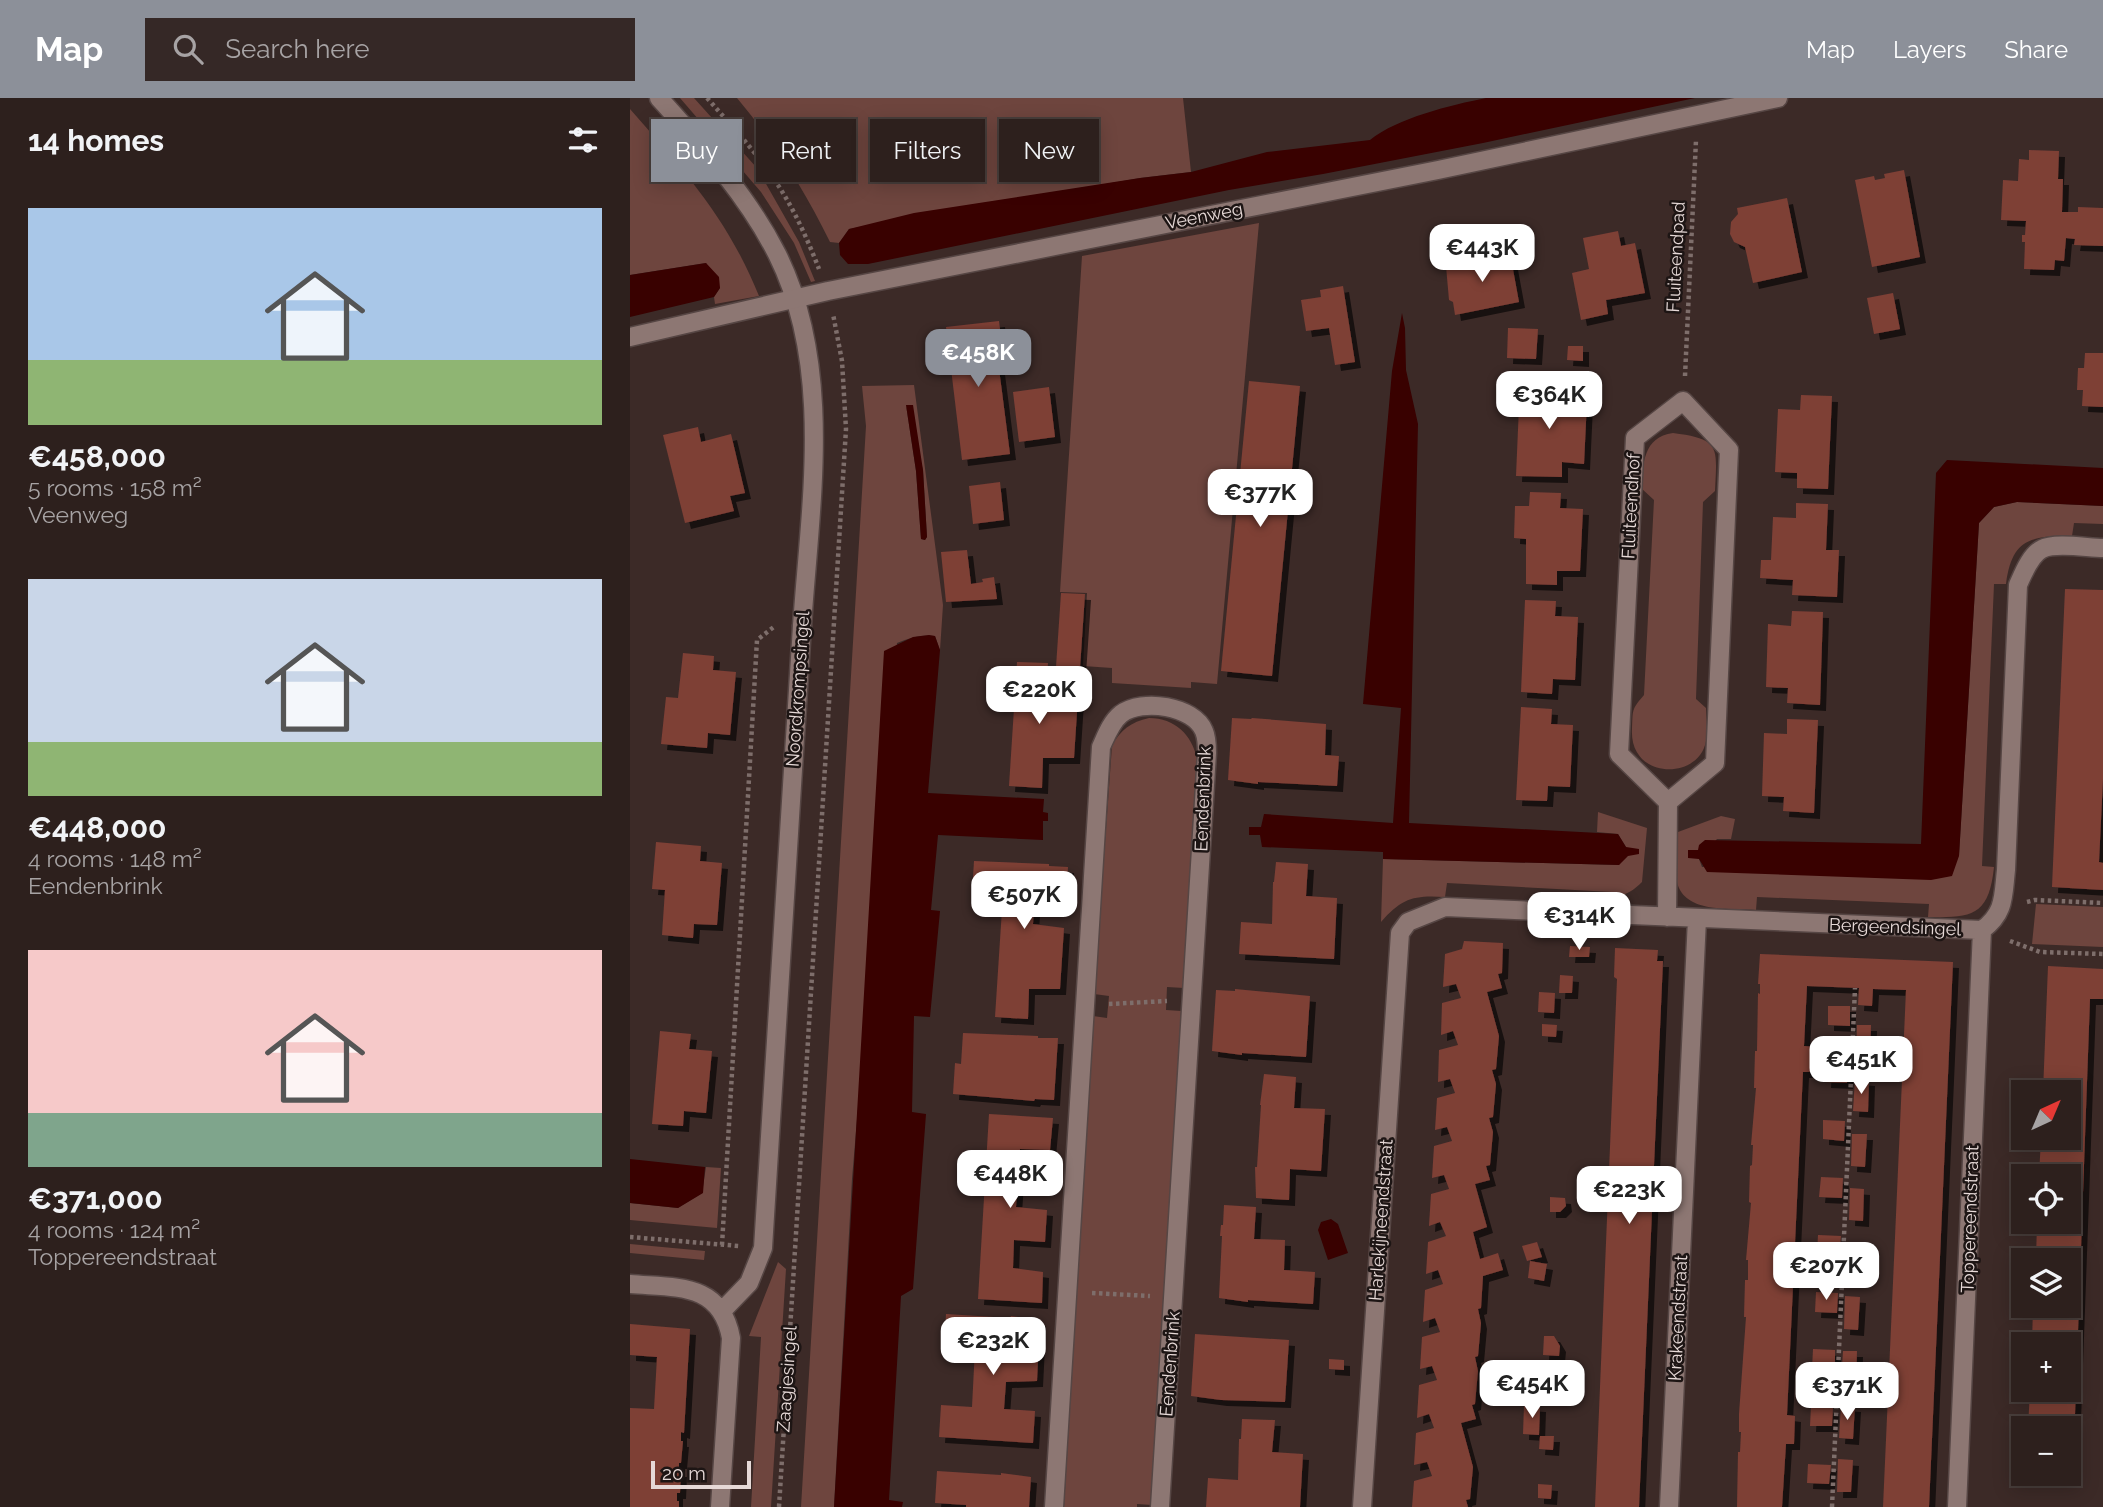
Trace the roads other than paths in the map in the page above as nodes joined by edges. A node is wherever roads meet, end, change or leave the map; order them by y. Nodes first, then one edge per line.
1 (659, 98) edge
2 (1778, 98) edge
3 (795, 299) junction
4 (630, 337) edge
5 (2103, 548) edge
6 (1668, 802) junction
7 (1667, 917) junction
8 (1697, 919) junction
9 (1982, 930) junction
10 (1400, 933) joint
11 (630, 1284) edge
12 (722, 1311) junction
13 (720, 1507) edge
14 (1054, 1507) edge
15 (1160, 1507) edge
16 (1362, 1507) edge
17 (1669, 1507) edge
18 (1957, 1507) edge

1 - 3 street, Noordkrompsingel
2 - 3 street, Veenweg
3 - 4 street, Veenweg
3 - 12 street, Noordkrompsingel
5 - 9 street, Bergeendsingel
6 - 6 street, Fluiteendhof
6 - 7 street
7 - 8 street, Bergeendsingel
7 - 10 street, Bergeendsingel
8 - 9 street, Bergeendsingel
8 - 17 street, Krakeendstraat
9 - 18 street, Toppereendstraat
10 - 16 street, Harlekijneendstraat
11 - 12 street
12 - 13 street
14 - 15 street, Eendenbrink

